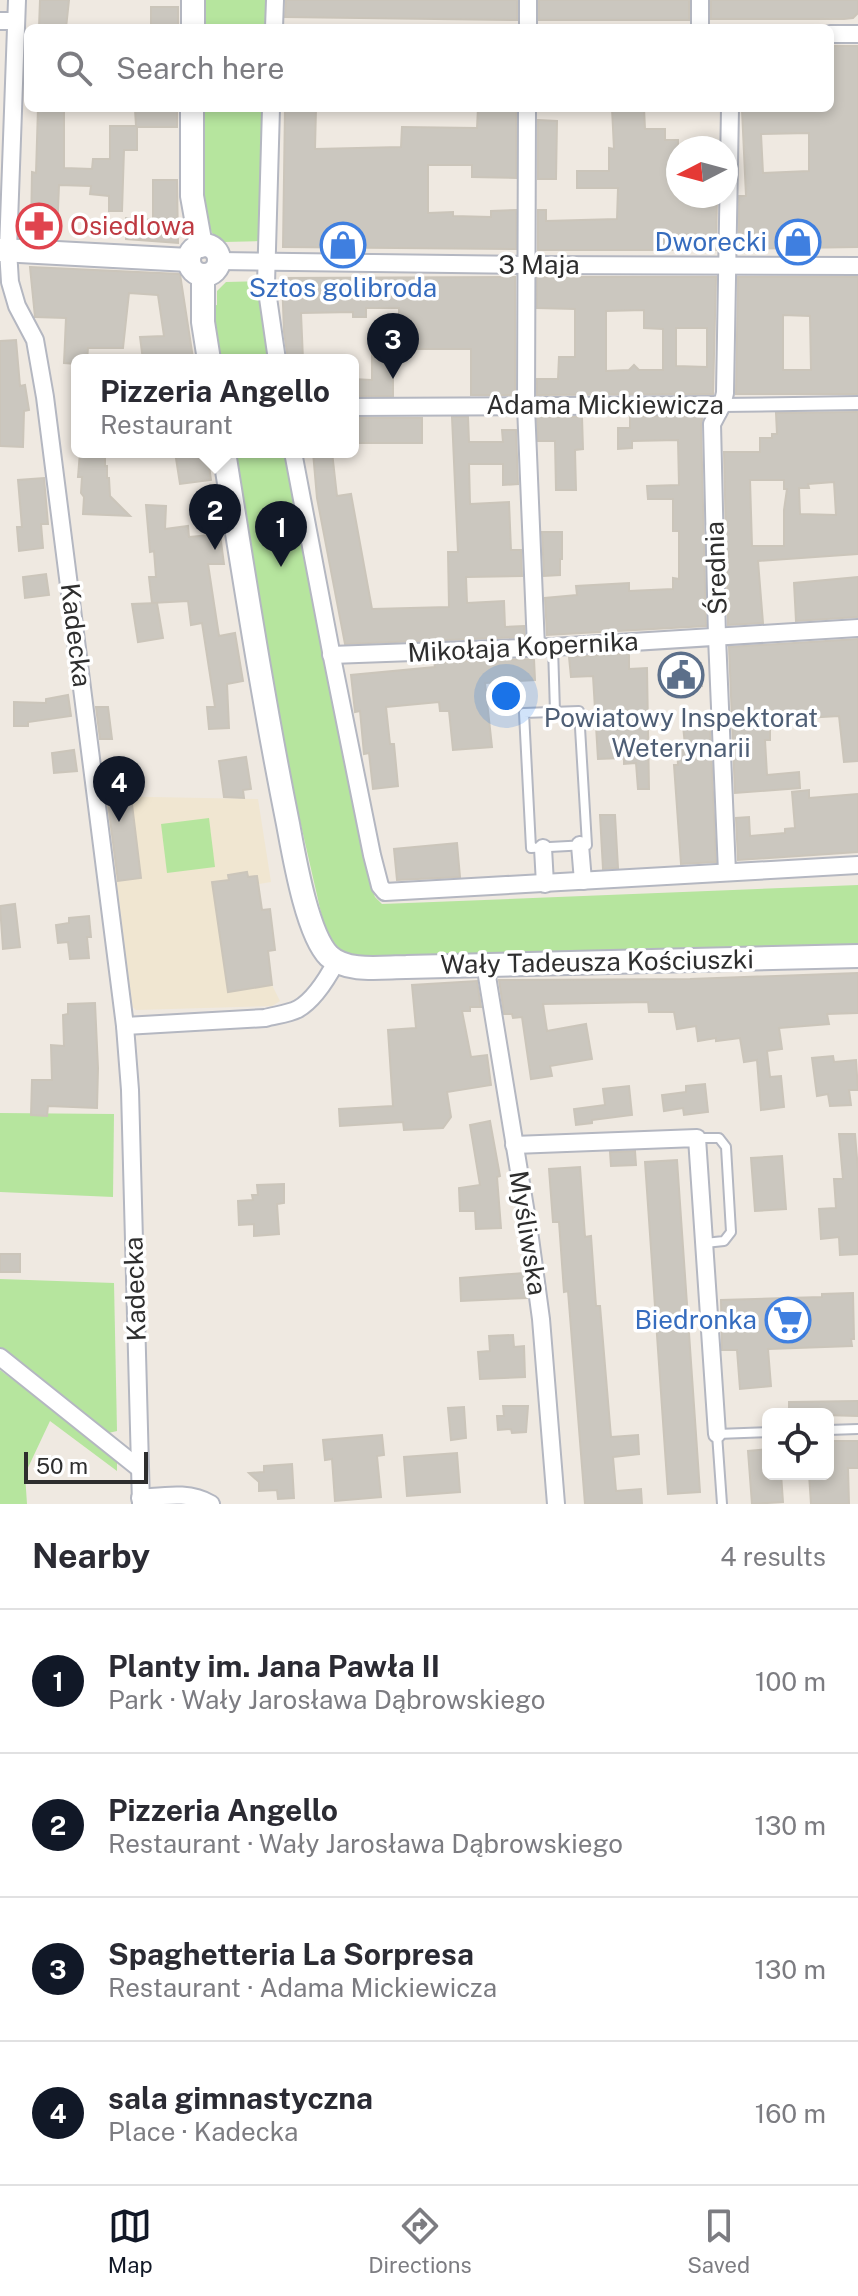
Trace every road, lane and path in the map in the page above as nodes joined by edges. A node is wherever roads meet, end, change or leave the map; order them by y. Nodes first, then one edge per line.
1 (17, 0) edge
2 (193, 0) edge
3 (275, 0) edge
4 (528, 0) edge
5 (700, 0) edge
6 (8, 21) edge
7 (193, 24) edge
8 (274, 24) edge
9 (528, 24) edge
10 (700, 24) edge
11 (834, 34) edge
12 (858, 34) edge
13 (192, 112) edge
14 (271, 112) edge
15 (527, 112) edge
16 (730, 112) edge
17 (4, 250) edge
18 (203, 260) junction
19 (265, 263) junction
20 (526, 265) junction
21 (728, 266) junction
22 (858, 266) edge
23 (208, 354) edge
24 (276, 354) edge
25 (858, 403) edge
26 (722, 405) junction
27 (526, 406) junction
28 (359, 407) edge
29 (225, 458) edge
30 (294, 458) edge
31 (858, 628) edge
32 (717, 637) junction
33 (544, 647) junction
34 (331, 655) junction
35 (555, 712) junction
36 (580, 845) junction
37 (543, 848) junction
38 (858, 865) edge
39 (727, 872) junction
40 (574, 882) junction
41 (545, 884) junction
42 (858, 956) edge
43 (336, 962) junction
44 (485, 964) junction
45 (125, 1026) junction
46 (697, 1138) junction
47 (514, 1145) junction
48 (705, 1243) junction
49 (0, 1357) edge
50 (858, 1429) edge
51 (834, 1430) edge
52 (762, 1432) edge
53 (717, 1434) junction
54 (140, 1469) junction
55 (141, 1501) edge
56 (211, 1504) edge
57 (556, 1504) edge
58 (722, 1504) edge

1 - 6 street, Kadecka
2 - 7 street
3 - 8 street
4 - 9 street
5 - 10 street
6 - 17 street, Kadecka
11 - 12 street
13 - 18 street
14 - 19 street
15 - 20 street
16 - 21 street, Średnia
17 - 18 street
17 - 45 street, Kadecka
18 - 19 street, 3 Maja
18 - 23 street
19 - 20 street, 3 Maja
19 - 24 street
20 - 21 street, 3 Maja
20 - 27 street
21 - 22 street, 3 Maja
21 - 26 street, Średnia
25 - 26 street, Adama Mickiewicza
26 - 27 street, Adama Mickiewicza
26 - 32 street, Średnia
27 - 28 street, Adama Mickiewicza
27 - 33 street
29 - 43 street
30 - 34 street
31 - 32 street, Mikołaja Kopernika
32 - 33 street, Mikołaja Kopernika
32 - 39 street, Średnia
33 - 34 street, Mikołaja Kopernika
33 - 35 lane
34 - 41 street
35 - 36 lane
35 - 37 lane
36 - 37 lane
36 - 40 street
37 - 41 street
38 - 39 street
39 - 40 street
40 - 41 street
42 - 44 street, Wały Tadeusza Kościuszki
43 - 44 street, Wały Tadeusza Kościuszki
43 - 45 street
44 - 47 street, Myśliwska
45 - 54 street, Kadecka
46 - 47 street
46 - 48 street
46 - 48 lane
47 - 57 street, Myśliwska
48 - 53 street
49 - 54 street
50 - 51 lane
52 - 53 lane
53 - 58 lane
54 - 55 street, Kadecka
55 - 56 street

